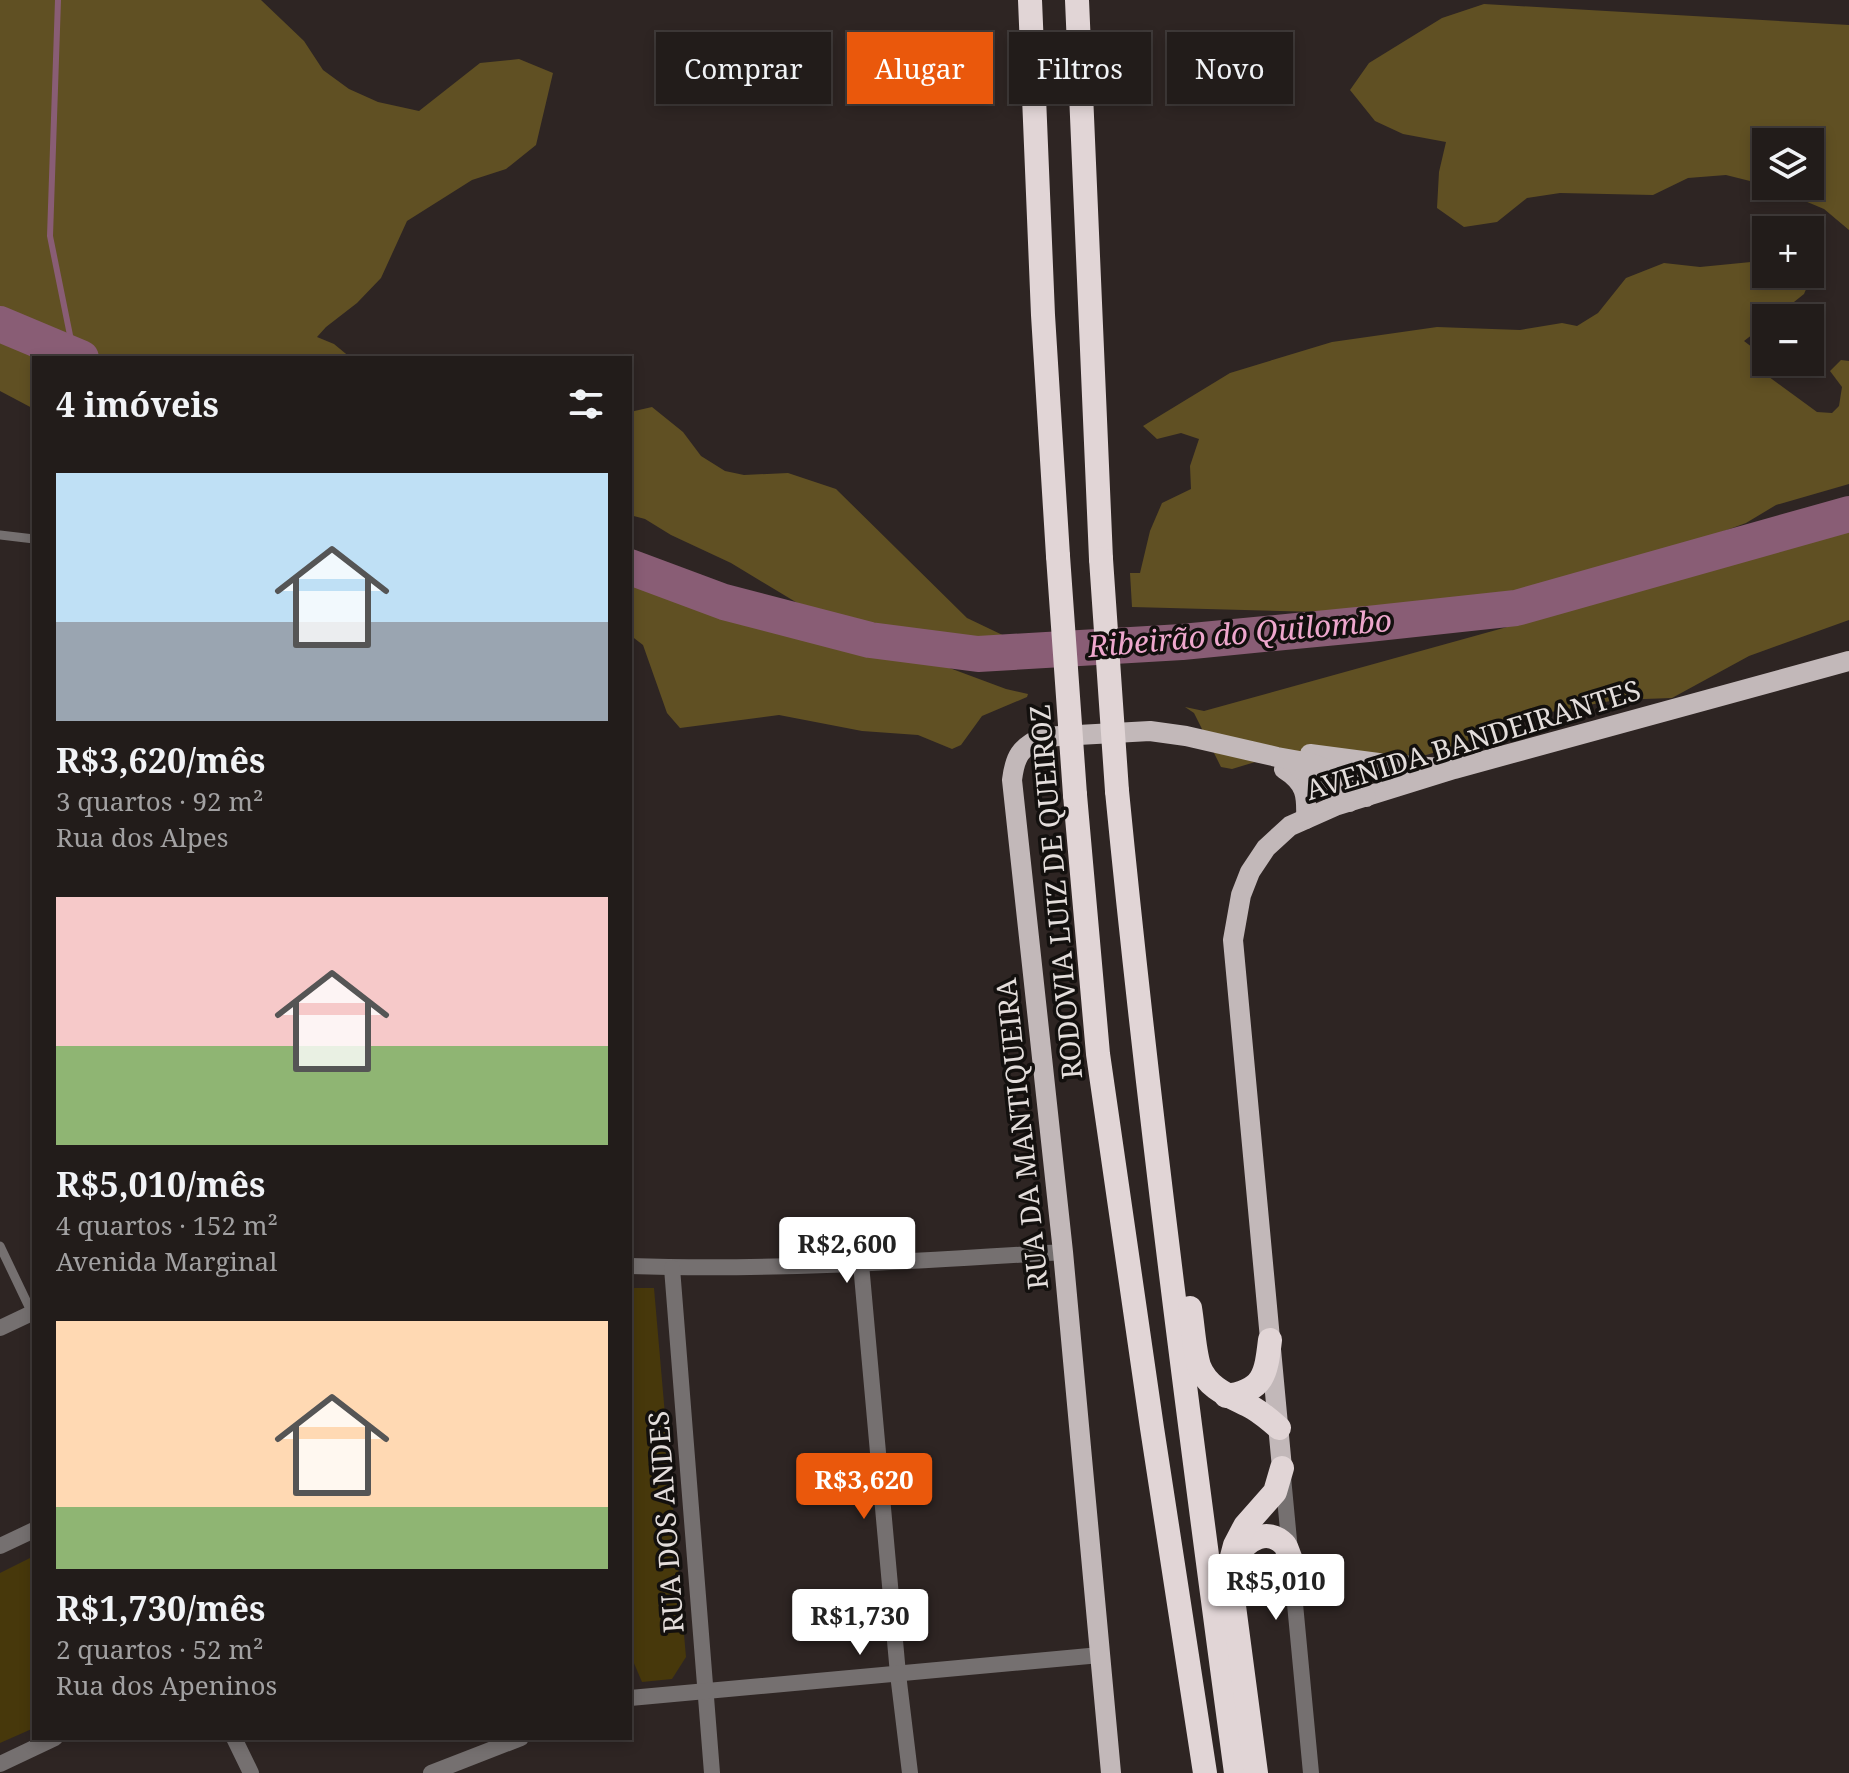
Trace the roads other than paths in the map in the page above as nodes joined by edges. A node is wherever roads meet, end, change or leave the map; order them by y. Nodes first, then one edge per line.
1 (1030, 0) edge
2 (1077, 0) edge
3 (0, 535) edge
4 (32, 539) edge
5 (1849, 661) edge
6 (1276, 757) junction
7 (1454, 769) junction
8 (1357, 799) junction
9 (1306, 819) junction
10 (1140, 1019) junction
11 (0, 1246) edge
12 (1063, 1252) junction
13 (861, 1264) junction
14 (632, 1266) edge
15 (672, 1268) junction
16 (32, 1312) edge
17 (32, 1314) edge
18 (0, 1328) edge
19 (1270, 1340) junction
20 (1226, 1396) junction
21 (1279, 1428) junction
22 (1282, 1468) junction
23 (32, 1531) edge
24 (0, 1546) edge
25 (1290, 1557) junction
26 (1229, 1568) junction
27 (1100, 1655) junction
28 (898, 1674) junction
29 (705, 1691) junction
30 (632, 1695) edge
31 (51, 1740) edge
32 (235, 1740) edge
33 (516, 1740) edge
34 (0, 1764) edge
35 (251, 1773) edge
36 (431, 1773) edge
37 (712, 1773) edge
38 (910, 1773) edge
39 (1111, 1773) edge
40 (1205, 1773) edge
41 (1236, 1773) edge
42 (1256, 1773) edge
43 (1311, 1773) edge

1 - 40 highway, RODOVIA LUIZ DE QUEIROZ, bridge
2 - 10 highway, bridge
3 - 4 lane
5 - 7 main road, AVENIDA BANDEIRANTES
6 - 7 main road
6 - 8 main road, RUA DA MANTIQUEIRA
6 - 9 main road
6 - 12 main road, RUA DA MANTIQUEIRA
7 - 8 main road, AVENIDA BANDEIRANTES
8 - 9 main road, AVENIDA BANDEIRANTES
9 - 19 main road, AVENIDA BANDEIRANTES
10 - 20 highway
10 - 41 highway
11 - 16 lane
12 - 13 street
12 - 27 main road, RUA DA MANTIQUEIRA
13 - 15 street
13 - 28 street
14 - 15 street
15 - 29 street, RUA DOS ANDES
17 - 18 street
19 - 20 highway
19 - 21 main road, AVENIDA BANDEIRANTES
20 - 21 highway
21 - 22 main road, AVENIDA BANDEIRANTES
22 - 25 street
22 - 26 highway
23 - 24 street
25 - 26 highway
25 - 43 street
26 - 42 highway
27 - 28 street
27 - 39 main road, RUA DA MANTIQUEIRA
28 - 29 street
28 - 38 street
29 - 30 street
29 - 37 street, RUA DOS ANDES
31 - 34 street
32 - 35 street
33 - 36 street

